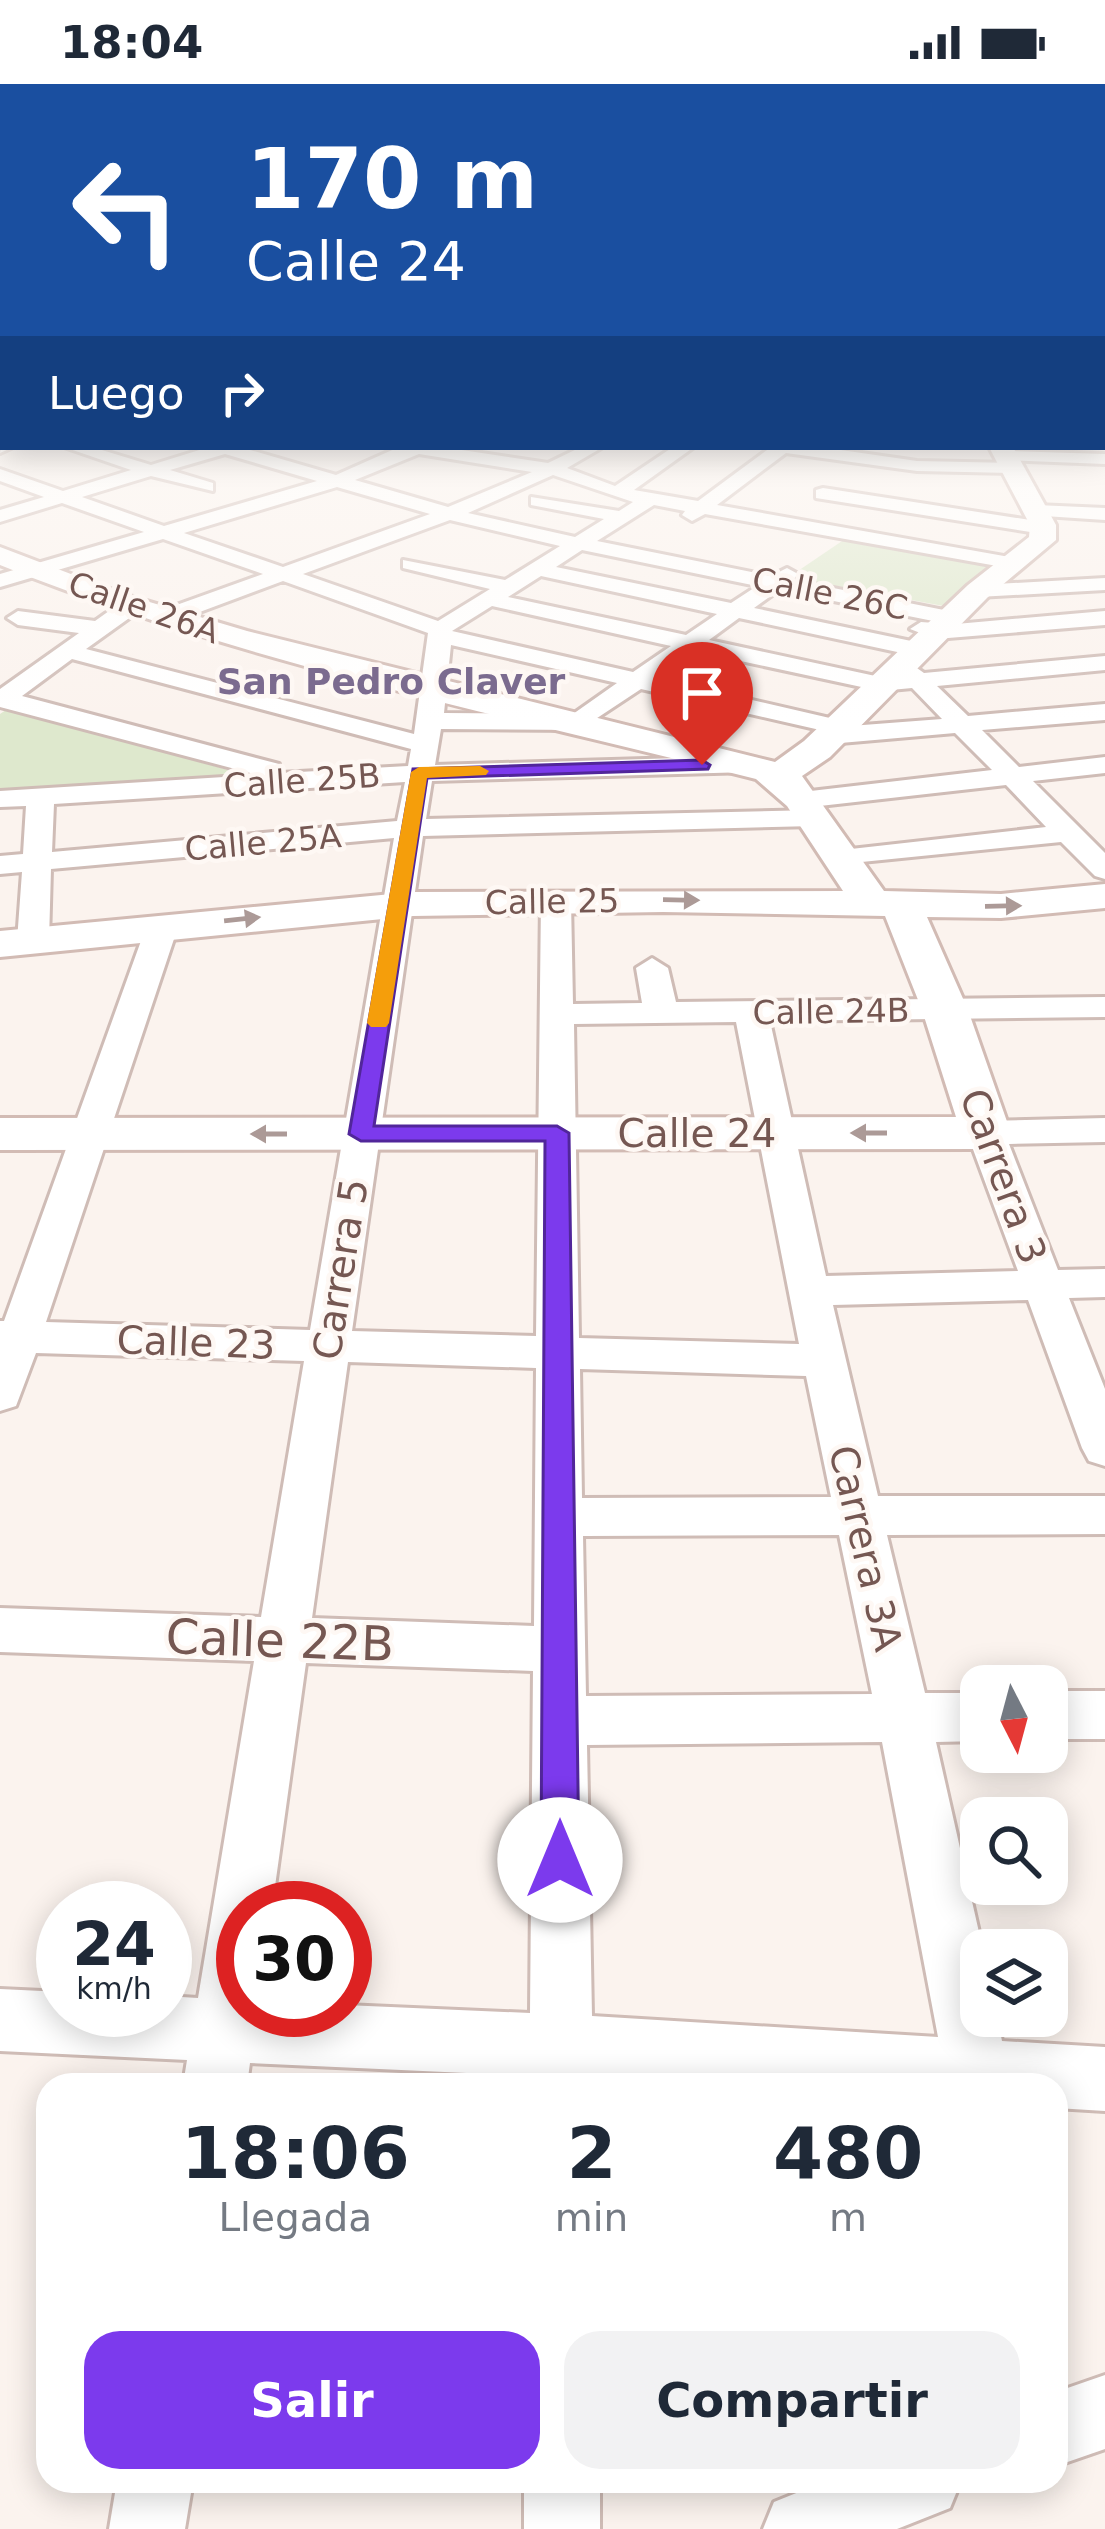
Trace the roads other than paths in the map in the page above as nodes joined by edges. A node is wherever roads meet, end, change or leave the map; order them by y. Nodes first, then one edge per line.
1 (54, 494) edge
2 (72, 494) edge
3 (290, 494) edge
4 (378, 494) edge
5 (497, 494) edge
6 (622, 494) edge
7 (721, 494) edge
8 (823, 494) joint
9 (927, 494) edge
10 (1029, 494) edge
11 (62, 497) junction
12 (651, 499) junction
13 (538, 501) dead end
14 (703, 508) junction
15 (934, 513) junction
16 (1105, 514) edge
17 (446, 515) junction
18 (0, 516) edge
19 (750, 516) junction
20 (622, 517) junction
21 (1040, 520) junction
22 (786, 522) junction
23 (160, 531) junction
24 (848, 533) junction
25 (459, 537) dead end
26 (701, 552) junction
27 (632, 554) junction
28 (0, 555) edge
29 (557, 556) junction
30 (1014, 563) junction
31 (410, 564) dead end
32 (32, 568) junction
33 (284, 573) junction
34 (0, 581) edge
35 (1105, 584) edge
36 (767, 588) junction
37 (978, 591) junction
38 (498, 593) junction
39 (131, 606) junction
40 (735, 611) junction
41 (164, 617) junction
42 (18, 618) dead end
43 (1105, 618) edge
44 (100, 629) junction
45 (440, 632) junction
46 (689, 644) junction
47 (68, 651) junction
48 (917, 655) junction
49 (0, 663) edge
50 (1105, 663) edge
51 (45, 668) junction
52 (640, 680) junction
53 (436, 687) junction
54 (2, 699) edge
55 (1105, 712) edge
56 (579, 722) junction
57 (960, 724) junction
58 (834, 731) junction
59 (424, 746) junction
60 (1105, 765) edge
61 (1010, 774) junction
62 (306, 780) junction
63 (786, 789) junction
64 (40, 797) junction
65 (0, 799) edge
66 (410, 828) junction
67 (1066, 833) junction
68 (842, 859) junction
69 (38, 862) junction
70 (0, 866) edge
71 (1105, 870) edge
72 (1105, 896) edge
73 (556, 901) junction
74 (886, 904) junction
75 (396, 905) junction
76 (162, 927) junction
77 (16, 943) edge
78 (652, 968) dead end
79 (1105, 1006) edge
80 (945, 1010) junction
81 (751, 1012) junction
82 (661, 1013) junction
83 (557, 1014) junction
84 (1105, 1130) edge
85 (557, 1133) junction
86 (775, 1133) junction
87 (986, 1133) junction
88 (0, 1134) edge
89 (90, 1134) junction
90 (361, 1134) junction
91 (1105, 1283) edge
92 (1046, 1286) junction
93 (809, 1291) junction
94 (10, 1336) edge
95 (328, 1346) junction
96 (558, 1353) junction
97 (824, 1361) junction
98 (0, 1394) edge
99 (1105, 1448) edge
100 (857, 1514) junction
101 (1105, 1515) edge
102 (559, 1517) junction
103 (0, 1630) edge
104 (284, 1640) junction
105 (559, 1649) junction
106 (1105, 1714) edge
107 (1068, 1715) edge
108 (960, 1717) edge
109 (906, 1718) junction
110 (560, 1720) junction
111 (0, 2020) edge
112 (220, 2058) edge
113 (561, 2065) edge
114 (799, 2073) edge
115 (977, 2073) edge
116 (1068, 2079) edge
117 (1105, 2079) edge
118 (1105, 2412) edge
119 (1068, 2425) edge
120 (152, 2493) edge
121 (562, 2493) edge
122 (892, 2493) edge
123 (147, 2529) edge
124 (562, 2529) edge
125 (801, 2529) edge

1 - 11 street
2 - 11 street
3 - 23 street
4 - 17 street, Calle 26C
5 - 17 street
6 - 12 street
7 - 14 street
8 - 15 street
8 - 22 street
9 - 15 street
10 - 21 street
11 - 18 street
11 - 23 street
12 - 14 street
12 - 20 street
13 - 20 street
14 - 19 street
14 - 27 street
15 - 21 street
16 - 21 street
17 - 29 street, Calle 26C
17 - 33 street
19 - 22 street
19 - 26 street
20 - 29 street
21 - 30 street
22 - 24 street
23 - 32 street
23 - 33 street
24 - 30 street
24 - 36 street
25 - 29 street
26 - 27 street, Calle 26C
26 - 36 street, Calle 26C
27 - 29 street, Calle 26C
28 - 32 street, Calle 26A
29 - 36 street
29 - 38 street
29 - 40 street
30 - 37 street
31 - 38 street
32 - 34 street
32 - 39 street, Calle 26A
33 - 41 street
33 - 45 street
35 - 37 street
36 - 40 street
36 - 48 street
37 - 48 street
38 - 45 street
38 - 46 street
39 - 41 street, Calle 26A
39 - 44 street
40 - 46 street
40 - 48 street
41 - 53 street, Calle 26A
42 - 44 street
43 - 48 street
44 - 47 street
45 - 52 street
45 - 53 street, Carrera 5
46 - 48 street
46 - 52 street
47 - 51 street
47 - 59 street
48 - 50 street
48 - 57 street
48 - 58 street
49 - 51 street
51 - 54 street
52 - 56 street
52 - 58 street
53 - 56 street, Calle 26A
53 - 59 street, Carrera 5
54 - 62 street
55 - 57 street
56 - 59 street
56 - 63 street, Calle 26A
57 - 58 street
57 - 61 street
58 - 63 street
59 - 62 street, Calle 25B
59 - 63 street, Calle 25B
59 - 66 street, Carrera 5
60 - 61 street, Calle 25A
61 - 63 street, Calle 25A
61 - 67 street
62 - 64 street, Calle 25B
63 - 66 street, Calle 25A
63 - 68 street, Carrera 3
64 - 65 street, Calle 25B
64 - 69 street
66 - 69 street, Calle 25A
66 - 75 street, Carrera 5
67 - 68 street
67 - 71 street
68 - 74 street, Carrera 3
69 - 70 street, Calle 25A
69 - 77 street
74 -> 72 street, Calle 25
73 -> 74 street, Calle 25
73 - 75 street, Calle 25
73 - 83 street
74 - 80 street, Carrera 3
76 -> 75 street, Calle 25
75 - 90 street, Carrera 5
76 - 77 street, Calle 25
76 - 89 street
78 - 82 street
79 - 80 street, Calle 24B
80 - 81 street, Calle 24B
80 - 87 street, Carrera 3
81 - 82 street, Calle 24B
81 - 86 street, Carrera 3A
82 - 83 street, Calle 24B
83 - 85 street
84 - 87 street, Calle 24
85 - 86 street, Calle 24
85 - 90 street, Calle 24
85 - 96 street
87 -> 86 street, Calle 24
86 - 93 street, Carrera 3A
87 - 92 street, Carrera 3
88 - 89 street, Calle 24
90 -> 89 street, Calle 24
89 - 94 street
90 - 95 street, Carrera 5
91 - 92 street
92 - 93 street
92 - 99 street, Carrera 3
93 - 97 street, Carrera 3A
94 - 95 street, Calle 23
94 - 98 street
95 - 96 street, Calle 23
95 - 104 street, Carrera 5
96 - 97 street, Calle 23
96 - 102 street
97 - 100 street, Carrera 3A
100 - 101 street
100 - 102 street
100 - 109 street, Carrera 3A
102 - 105 street
103 - 104 street, Calle 22B
104 - 105 street, Calle 22B
104 - 112 street, Carrera 5
105 - 110 street
106 - 107 street
108 - 109 street
109 - 110 street
109 - 115 street, Carrera 3A
110 - 113 street
111 - 112 street
112 - 113 street
113 - 114 street
116 - 117 street
118 - 119 street
120 - 123 street
121 - 124 street
122 - 125 street

